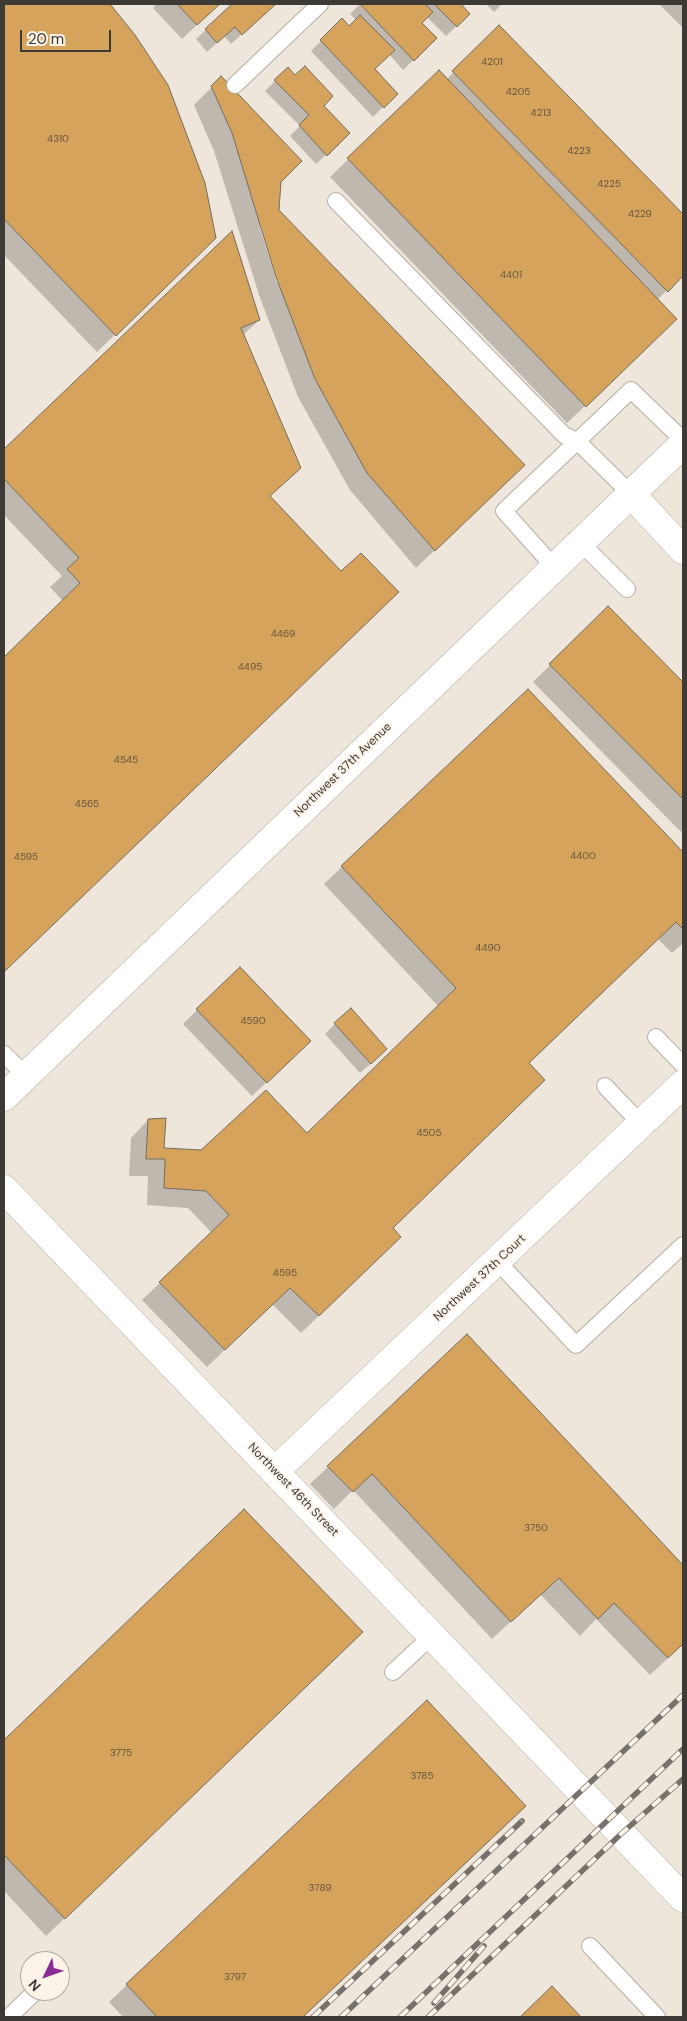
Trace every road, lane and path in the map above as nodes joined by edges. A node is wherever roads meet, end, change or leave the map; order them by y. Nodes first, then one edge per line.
1 (320, 4) edge
2 (234, 85) dead end
3 (336, 201) dead end
4 (577, 441) junction
5 (683, 442) edge
6 (631, 494) junction
7 (580, 542) junction
8 (683, 550) edge
9 (554, 567) junction
10 (627, 589) dead end
11 (656, 1037) dead end
12 (4, 1054) edge
13 (683, 1065) edge
14 (26, 1076) junction
15 (683, 1084) edge
16 (605, 1086) dead end
17 (4, 1097) edge
18 (642, 1125) junction
19 (4, 1190) edge
20 (683, 1245) edge
21 (497, 1262) junction
22 (275, 1471) junction
23 (433, 1634) junction
24 (393, 1672) dead end
25 (683, 1898) edge
26 (590, 1946) dead end
27 (26, 2001) edge
28 (9, 2017) edge
29 (656, 2017) edge

1 - 2 lane
3 - 4 lane
4 - 5 lane
4 - 6 lane
4 - 9 lane
5 - 6 street, Northwest 37th Avenue
6 - 7 street, Northwest 37th Avenue
6 - 8 street
7 - 9 street, Northwest 37th Avenue
7 - 10 lane
9 - 14 street, Northwest 37th Avenue
11 - 13 lane
12 - 14 lane
14 - 17 street, Northwest 37th Avenue
15 - 18 street, Northwest 37th Court
16 - 18 lane
18 - 21 street, Northwest 37th Court
19 - 22 street, Northwest 46th Street
20 - 21 lane
21 - 22 street, Northwest 37th Court
22 - 23 street, Northwest 46th Street
23 - 24 lane
23 - 25 street, Northwest 46th Street
26 - 29 lane
27 - 28 lane

